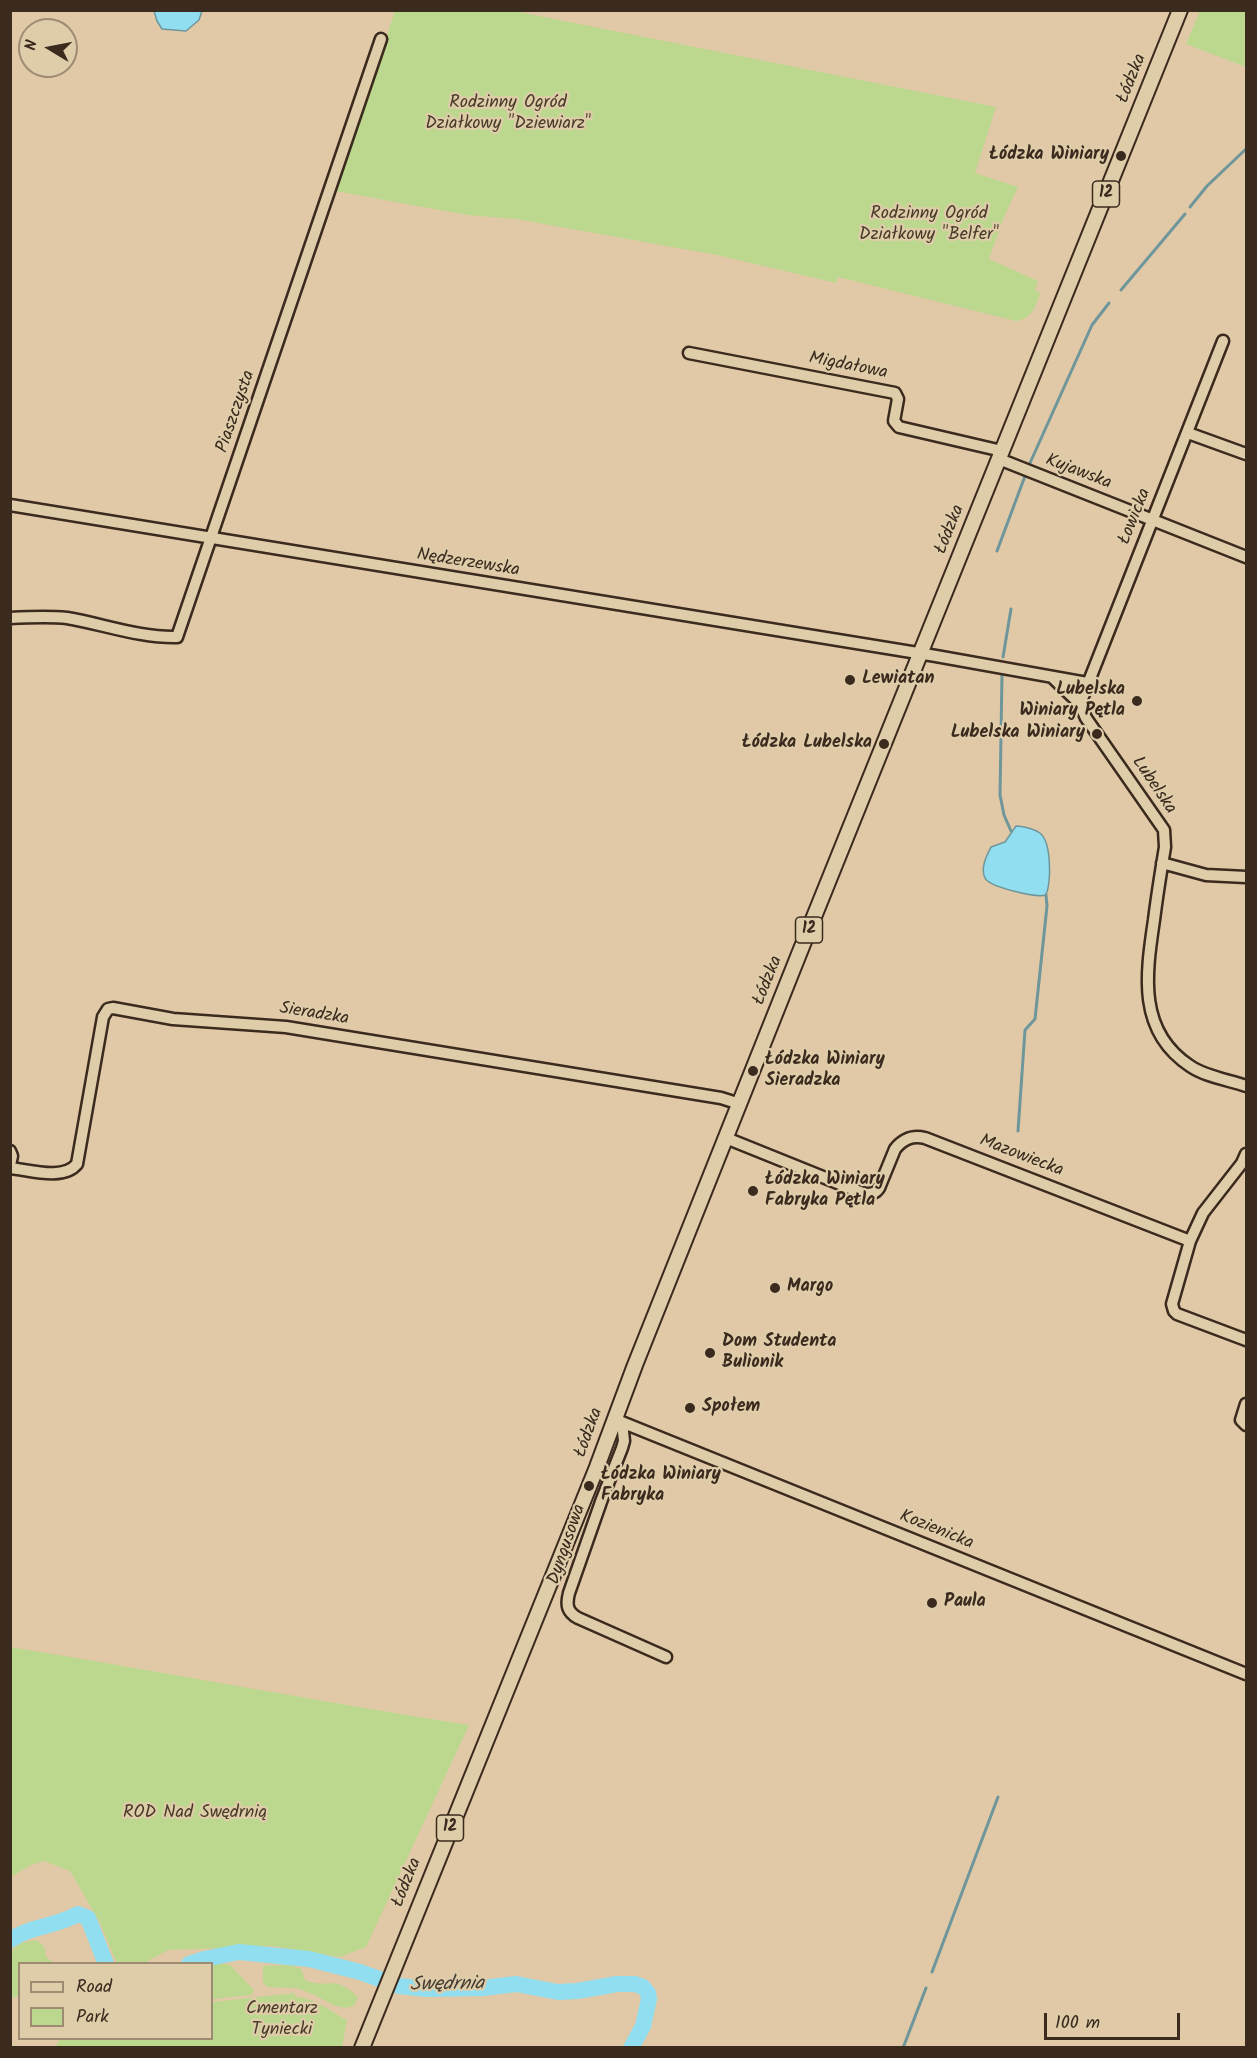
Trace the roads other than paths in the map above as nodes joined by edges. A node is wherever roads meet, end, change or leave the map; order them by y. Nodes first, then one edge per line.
1 (1180, 10) edge
2 (381, 39) dead end
3 (1223, 341) dead end
4 (689, 352) dead end
5 (1188, 433) junction
6 (1246, 454) edge
7 (1000, 455) junction
8 (10, 505) edge
9 (1153, 520) junction
10 (211, 538) junction
11 (1246, 557) edge
12 (10, 618) edge
13 (920, 654) junction
14 (1050, 676) junction
15 (1087, 683) junction
16 (1080, 704) junction
17 (1162, 863) junction
18 (1246, 877) edge
19 (1246, 1086) edge
20 (740, 1104) junction
21 (726, 1138) junction
22 (10, 1151) edge
23 (1246, 1154) edge
24 (10, 1167) edge
25 (1190, 1241) junction
26 (1246, 1340) edge
27 (1246, 1404) edge
28 (618, 1421) junction
29 (1246, 1425) edge
30 (666, 1656) dead end
31 (1246, 1674) edge
32 (362, 2048) edge

1 - 7 main road, Łódzka / 12
2 - 10 street, Piaszczysta
3 - 5 street, Łowicka
4 - 7 street, Migdałowa
5 - 6 street
5 - 9 street, Łowicka
7 - 9 street, Kujawska
7 - 13 main road, Łódzka / 12
8 - 10 street, Nędzerzewska
9 - 11 street, Kujawska
9 - 15 street, Łowicka
10 - 12 street, Piaszczysta
10 - 13 street, Nędzerzewska
13 - 14 street
13 - 20 main road, Łódzka / 12
14 - 15 street
14 - 16 street, Lubelska
15 - 16 street, Łowicka
16 - 17 street, Lubelska
17 - 18 street
17 - 19 street, Lubelska
20 - 21 main road, Łódzka / 12
20 - 24 street, Sieradzka
21 - 25 street, Mazowiecka
21 - 28 main road, Łódzka / 12
22 - 24 street
23 - 25 street
25 - 26 street
27 - 29 street
28 - 30 street, Dyngusowa
28 - 31 street, Kozienicka
28 - 32 main road, Łódzka / 12

